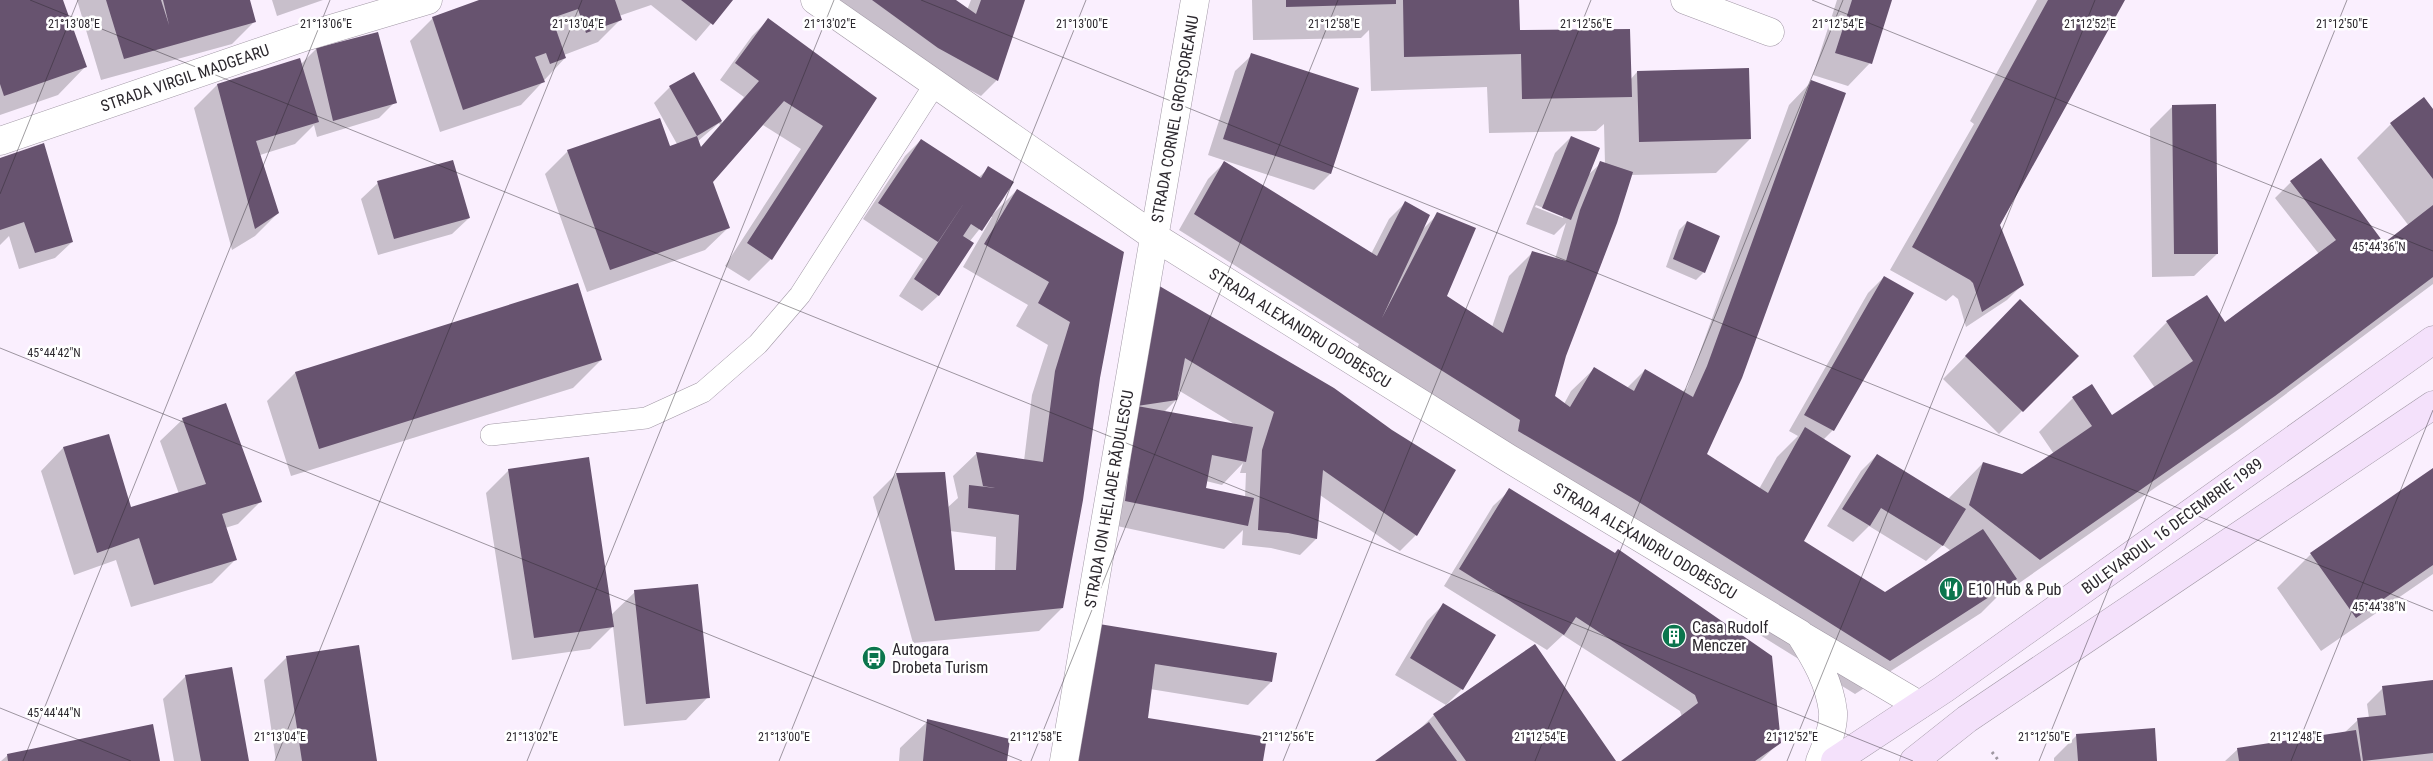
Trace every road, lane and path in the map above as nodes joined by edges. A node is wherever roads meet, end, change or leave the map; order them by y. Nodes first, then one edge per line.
1 (428, 0) edge
2 (815, 0) edge
3 (1195, 0) edge
4 (1685, 0) edge
5 (1770, 32) dead end
6 (935, 84) junction
7 (0, 141) edge
8 (1155, 237) junction
9 (2433, 340) edge
10 (2433, 406) edge
11 (491, 435) dead end
12 (1800, 634) junction
13 (1919, 705) junction
14 (1992, 752) dead end
15 (1064, 761) edge
16 (1820, 761) edge
17 (1835, 761) edge
18 (1914, 761) edge
19 (1999, 761) edge

1 - 7 street, STRADA VIRGIL MADGEARU
2 - 6 street, STRADA ALEXANDRU ODOBESCU
3 - 8 street, STRADA CORNEL GROFȘOREANU
4 - 5 street
6 - 8 street, STRADA ALEXANDRU ODOBESCU
6 - 11 lane
8 - 12 street, STRADA ALEXANDRU ODOBESCU
8 - 15 street, STRADA ION HELIADE RĂDULESCU
9 - 13 main road, BULEVARDUL 16 DECEMBRIE 1989
10 - 18 main road
12 - 13 street, STRADA ALEXANDRU ODOBESCU
12 - 16 street, STRADA ALEXANDRU ODOBESCU
13 - 17 main road, BULEVARDUL 16 DECEMBRIE 1989
14 - 19 path

